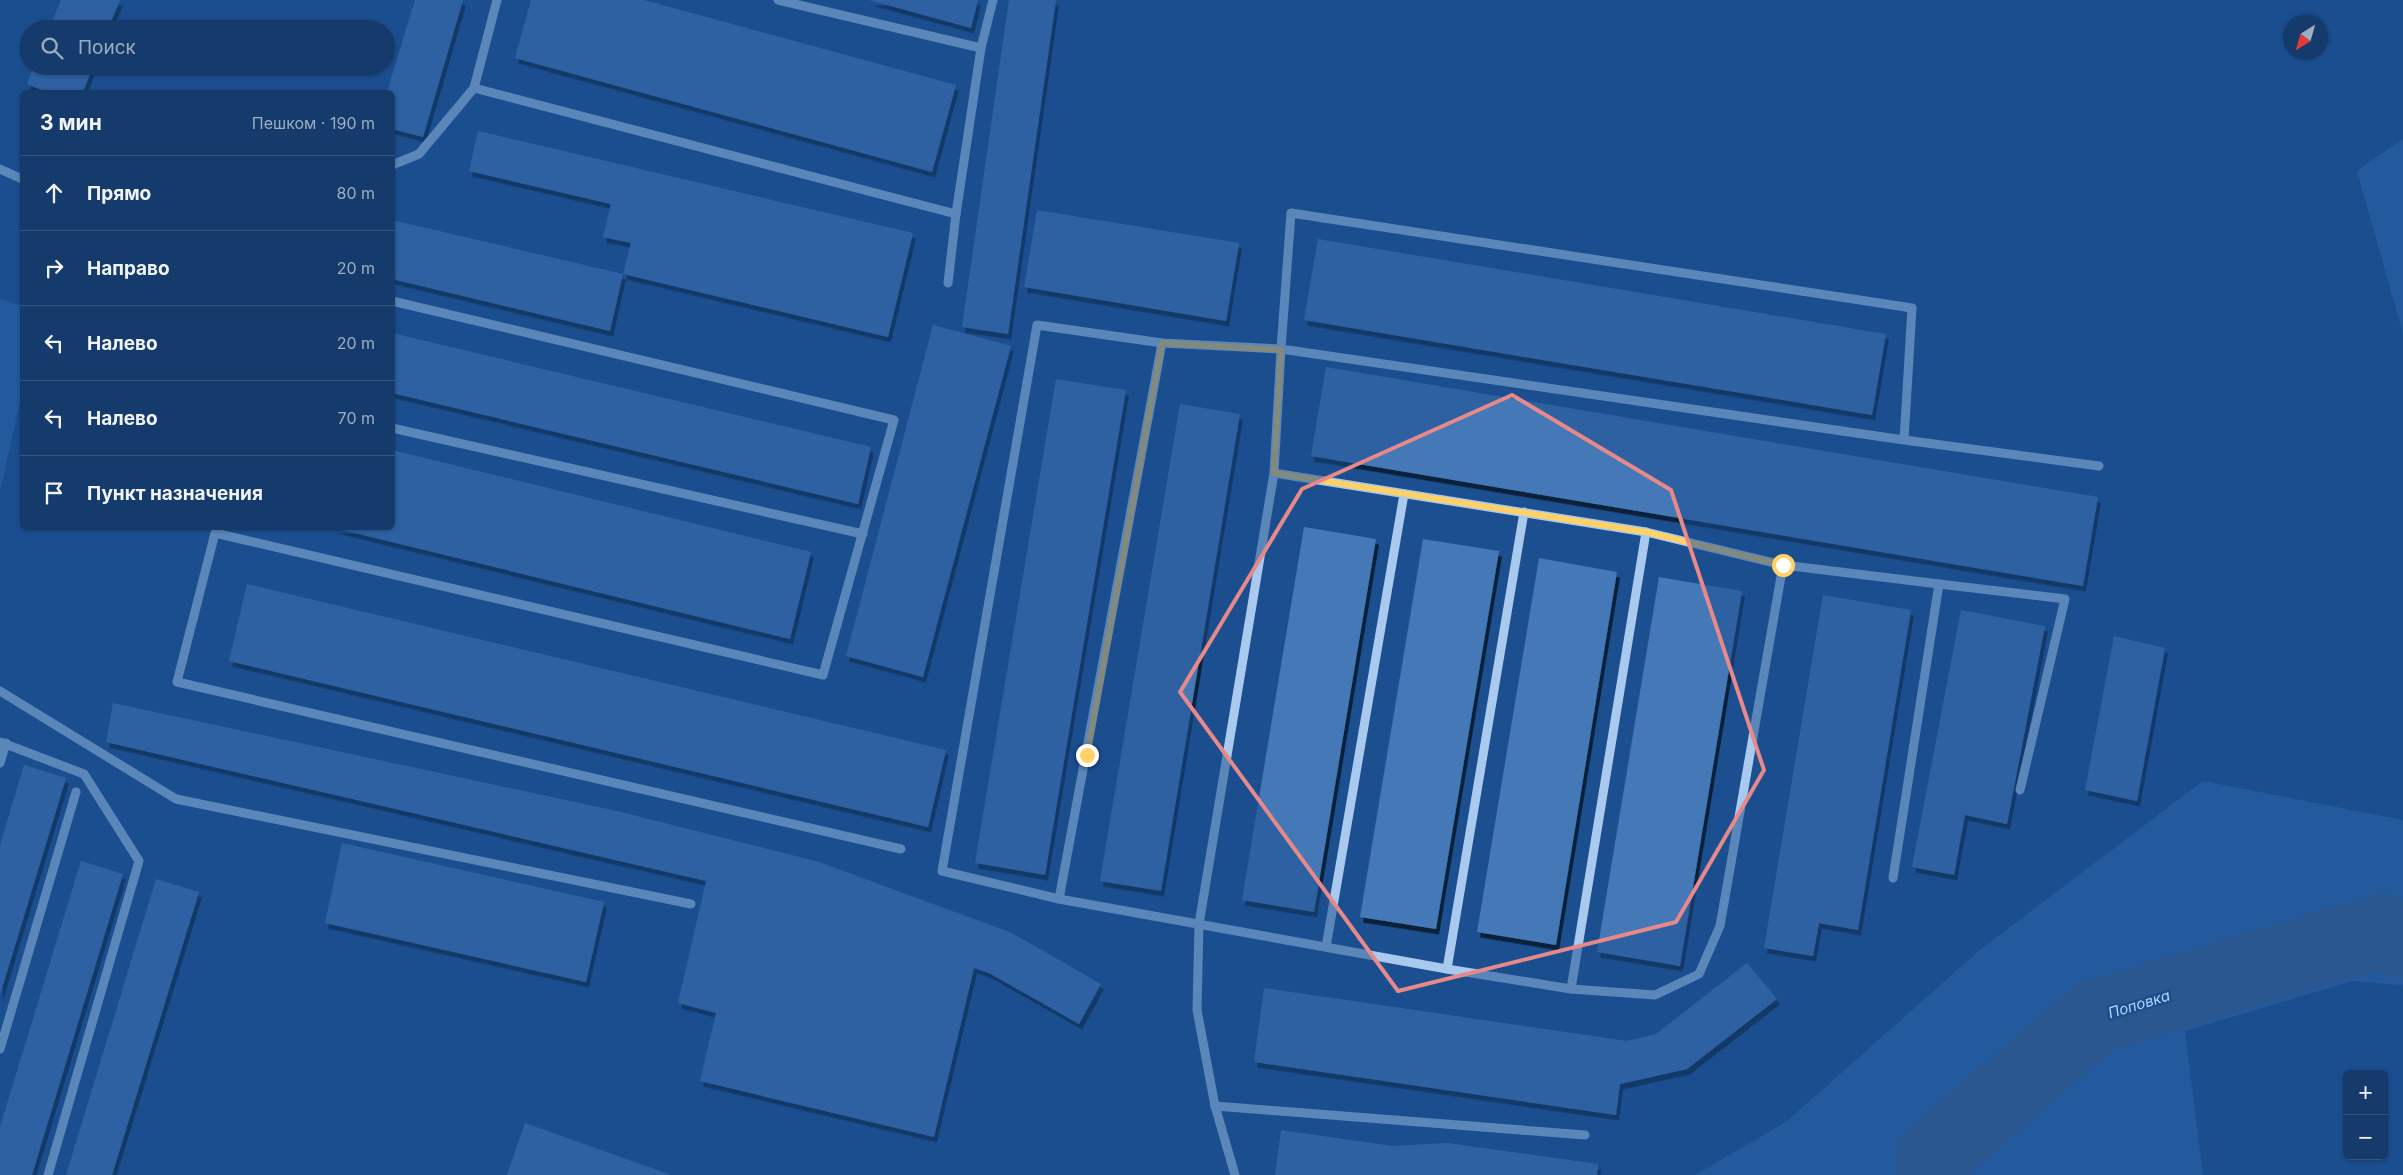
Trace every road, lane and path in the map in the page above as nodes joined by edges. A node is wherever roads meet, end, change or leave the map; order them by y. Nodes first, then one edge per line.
1 (497, 0) edge
2 (778, 0) edge
3 (992, 0) edge
4 (981, 48) junction
5 (474, 88) junction
6 (395, 164) edge
7 (0, 169) edge
8 (20, 178) edge
9 (956, 214) junction
10 (948, 283) dead end
11 (395, 302) edge
12 (1162, 343) junction
13 (1281, 350) junction
14 (395, 429) edge
15 (1904, 440) junction
16 (2098, 466) dead end
17 (1274, 473) junction
18 (1404, 494) junction
19 (1524, 512) junction
20 (216, 530) edge
21 (1646, 532) junction
22 (863, 534) junction
23 (1783, 565) junction
24 (1939, 584) junction
25 (0, 690) edge
26 (3, 742) edge
27 (0, 763) edge
28 (2020, 790) dead end
29 (76, 792) dead end
30 (901, 849) dead end
31 (1893, 878) dead end
32 (1059, 899) junction
33 (691, 904) dead end
34 (1199, 924) junction
35 (1326, 947) junction
36 (1447, 969) junction
37 (1571, 988) junction
38 (0, 1049) edge
39 (1215, 1106) junction
40 (1585, 1135) dead end
41 (48, 1175) edge
42 (1235, 1175) edge

1 - 5 lane
2 - 4 lane
3 - 4 lane
4 - 9 lane
5 - 6 lane
5 - 9 lane
7 - 8 lane
9 - 10 lane
11 - 22 lane
12 - 13 lane
12 - 32 lane
12 - 32 lane
13 - 15 lane
13 - 15 lane
13 - 17 lane
14 - 22 lane
15 - 16 lane
17 - 18 lane
17 - 34 lane
18 - 19 lane
18 - 35 lane
19 - 21 lane
19 - 36 lane
20 - 22 lane
20 - 30 lane
21 - 23 lane
21 - 37 lane
23 - 24 lane
23 - 37 lane
24 - 28 lane
24 - 31 lane
25 - 33 lane
26 - 27 lane
26 - 41 lane
29 - 38 lane
32 - 34 lane
34 - 35 lane
34 - 39 lane
35 - 36 lane
36 - 37 lane
39 - 40 lane
39 - 42 lane

